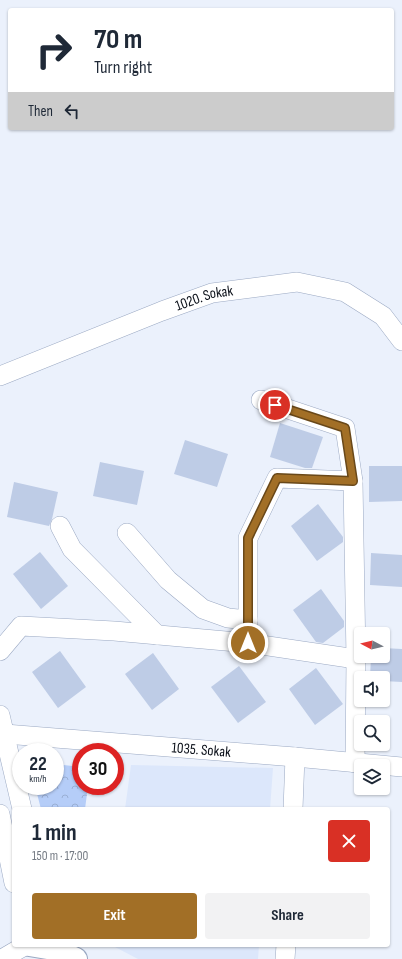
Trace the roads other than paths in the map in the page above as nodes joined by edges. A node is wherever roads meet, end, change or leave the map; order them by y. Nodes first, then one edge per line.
1 (402, 341) edge
2 (0, 376) edge
3 (261, 400) dead end
4 (353, 481) junction
5 (60, 526) dead end
6 (127, 533) dead end
7 (248, 620) junction
8 (355, 627) edge
9 (156, 635) junction
10 (248, 643) junction
11 (0, 651) edge
12 (354, 659) edge
13 (356, 663) edge
14 (0, 715) edge
15 (3, 735) edge
16 (295, 757) junction
17 (355, 759) edge
18 (354, 762) edge
19 (390, 766) edge
20 (402, 767) edge
21 (21, 807) edge
22 (293, 807) edge
23 (0, 814) edge
24 (12, 873) edge
25 (23, 947) edge
26 (27, 947) edge
27 (36, 947) edge
28 (286, 947) edge
29 (54, 951) edge
30 (2, 959) edge
31 (29, 959) edge
32 (76, 959) edge
33 (285, 959) edge

1 - 2 street, 1020. Sokak
3 - 4 street
4 - 7 street
4 - 8 street
5 - 9 street
6 - 7 street
7 - 10 street
9 - 10 street
9 - 11 street
10 - 12 street
13 - 17 street
14 - 15 street
15 - 16 street, 1035. Sokak
15 - 21 street
16 - 18 street, 1035. Sokak
16 - 22 street
19 - 20 street, 1035. Sokak
23 - 24 street
25 - 30 street
26 - 31 main road
27 - 29 main road
28 - 33 street
29 - 32 main road

